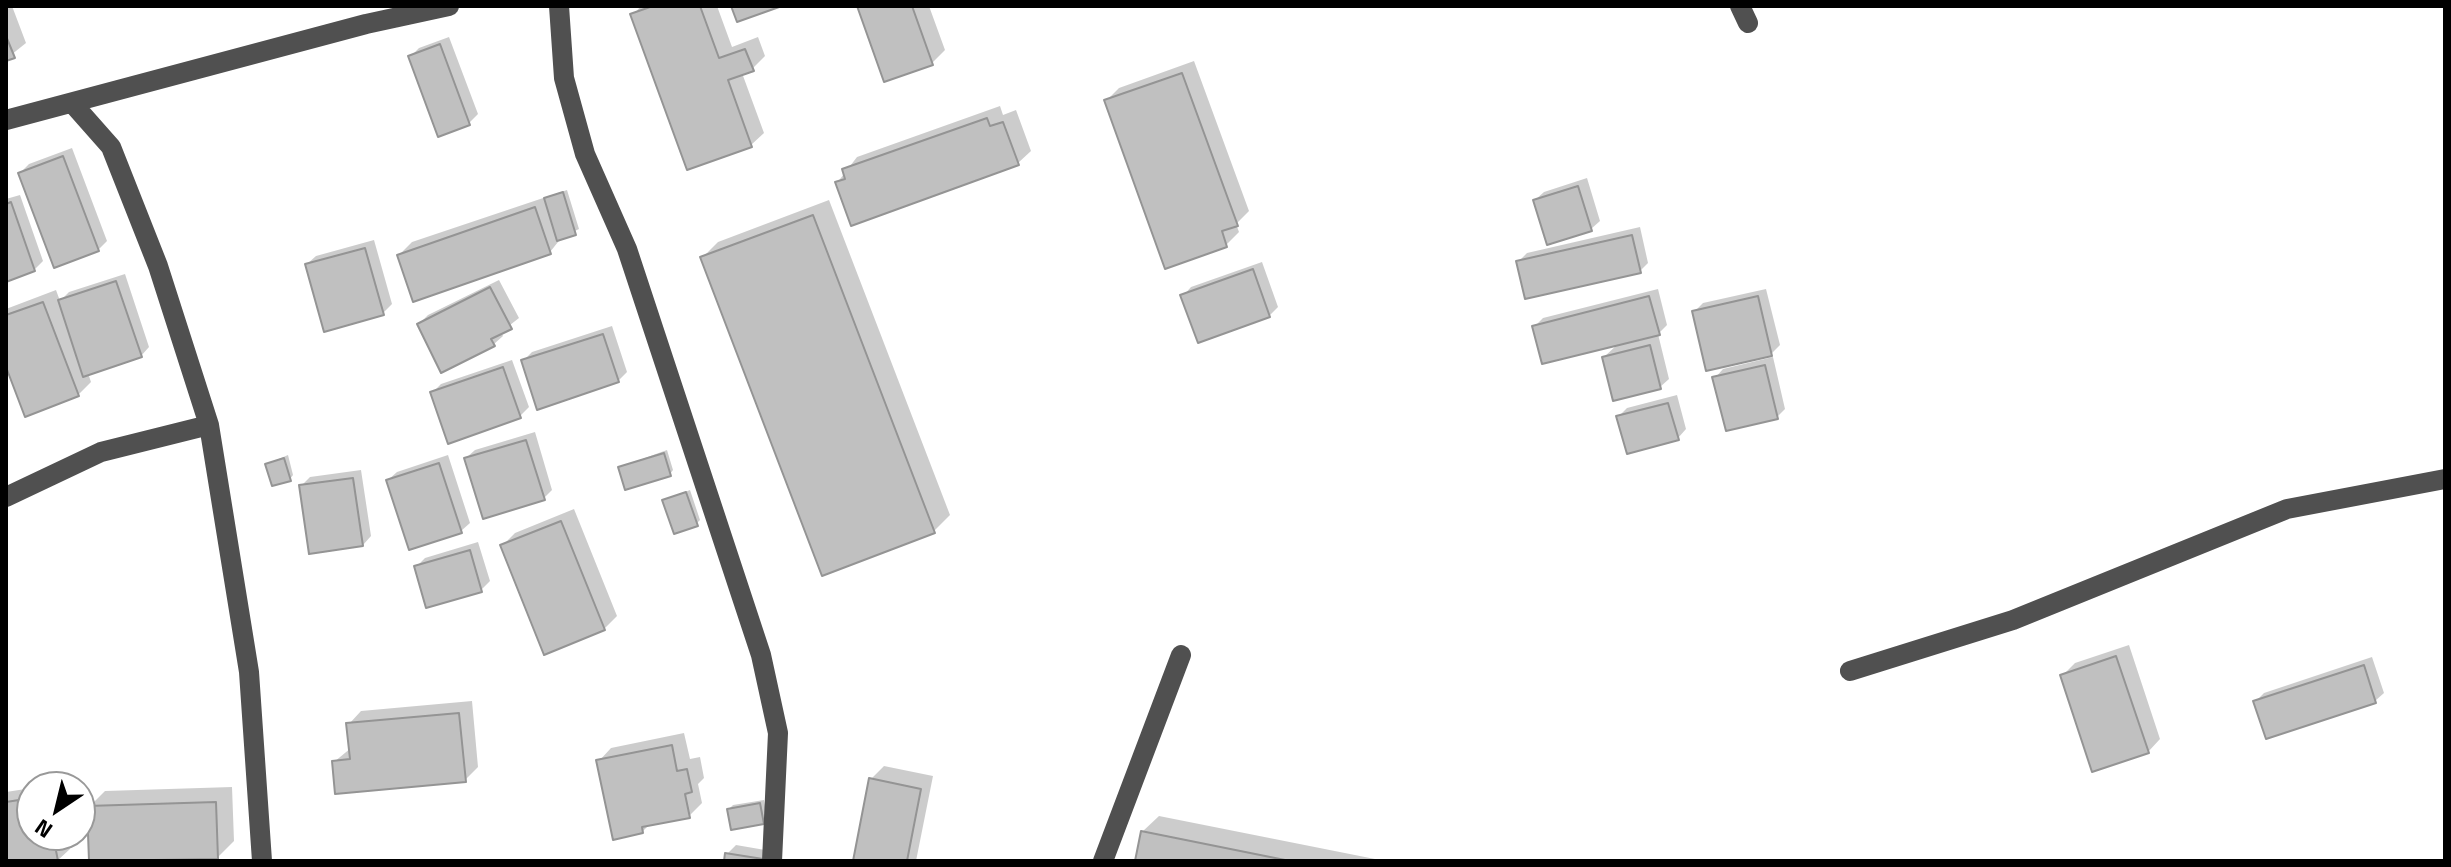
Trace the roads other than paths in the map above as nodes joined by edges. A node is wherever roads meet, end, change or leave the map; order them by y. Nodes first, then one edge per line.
1 (449, 6) edge
2 (559, 6) edge
3 (73, 104) junction
4 (6, 120) edge
5 (209, 425) junction
6 (2445, 479) edge
7 (6, 497) edge
8 (1181, 655) dead end
9 (1850, 671) dead end
10 (262, 861) edge
11 (772, 861) edge
12 (1103, 861) edge

1 - 3 street
2 - 11 street
3 - 4 street
3 - 5 street
5 - 7 street
5 - 10 street
6 - 9 street
8 - 12 street

